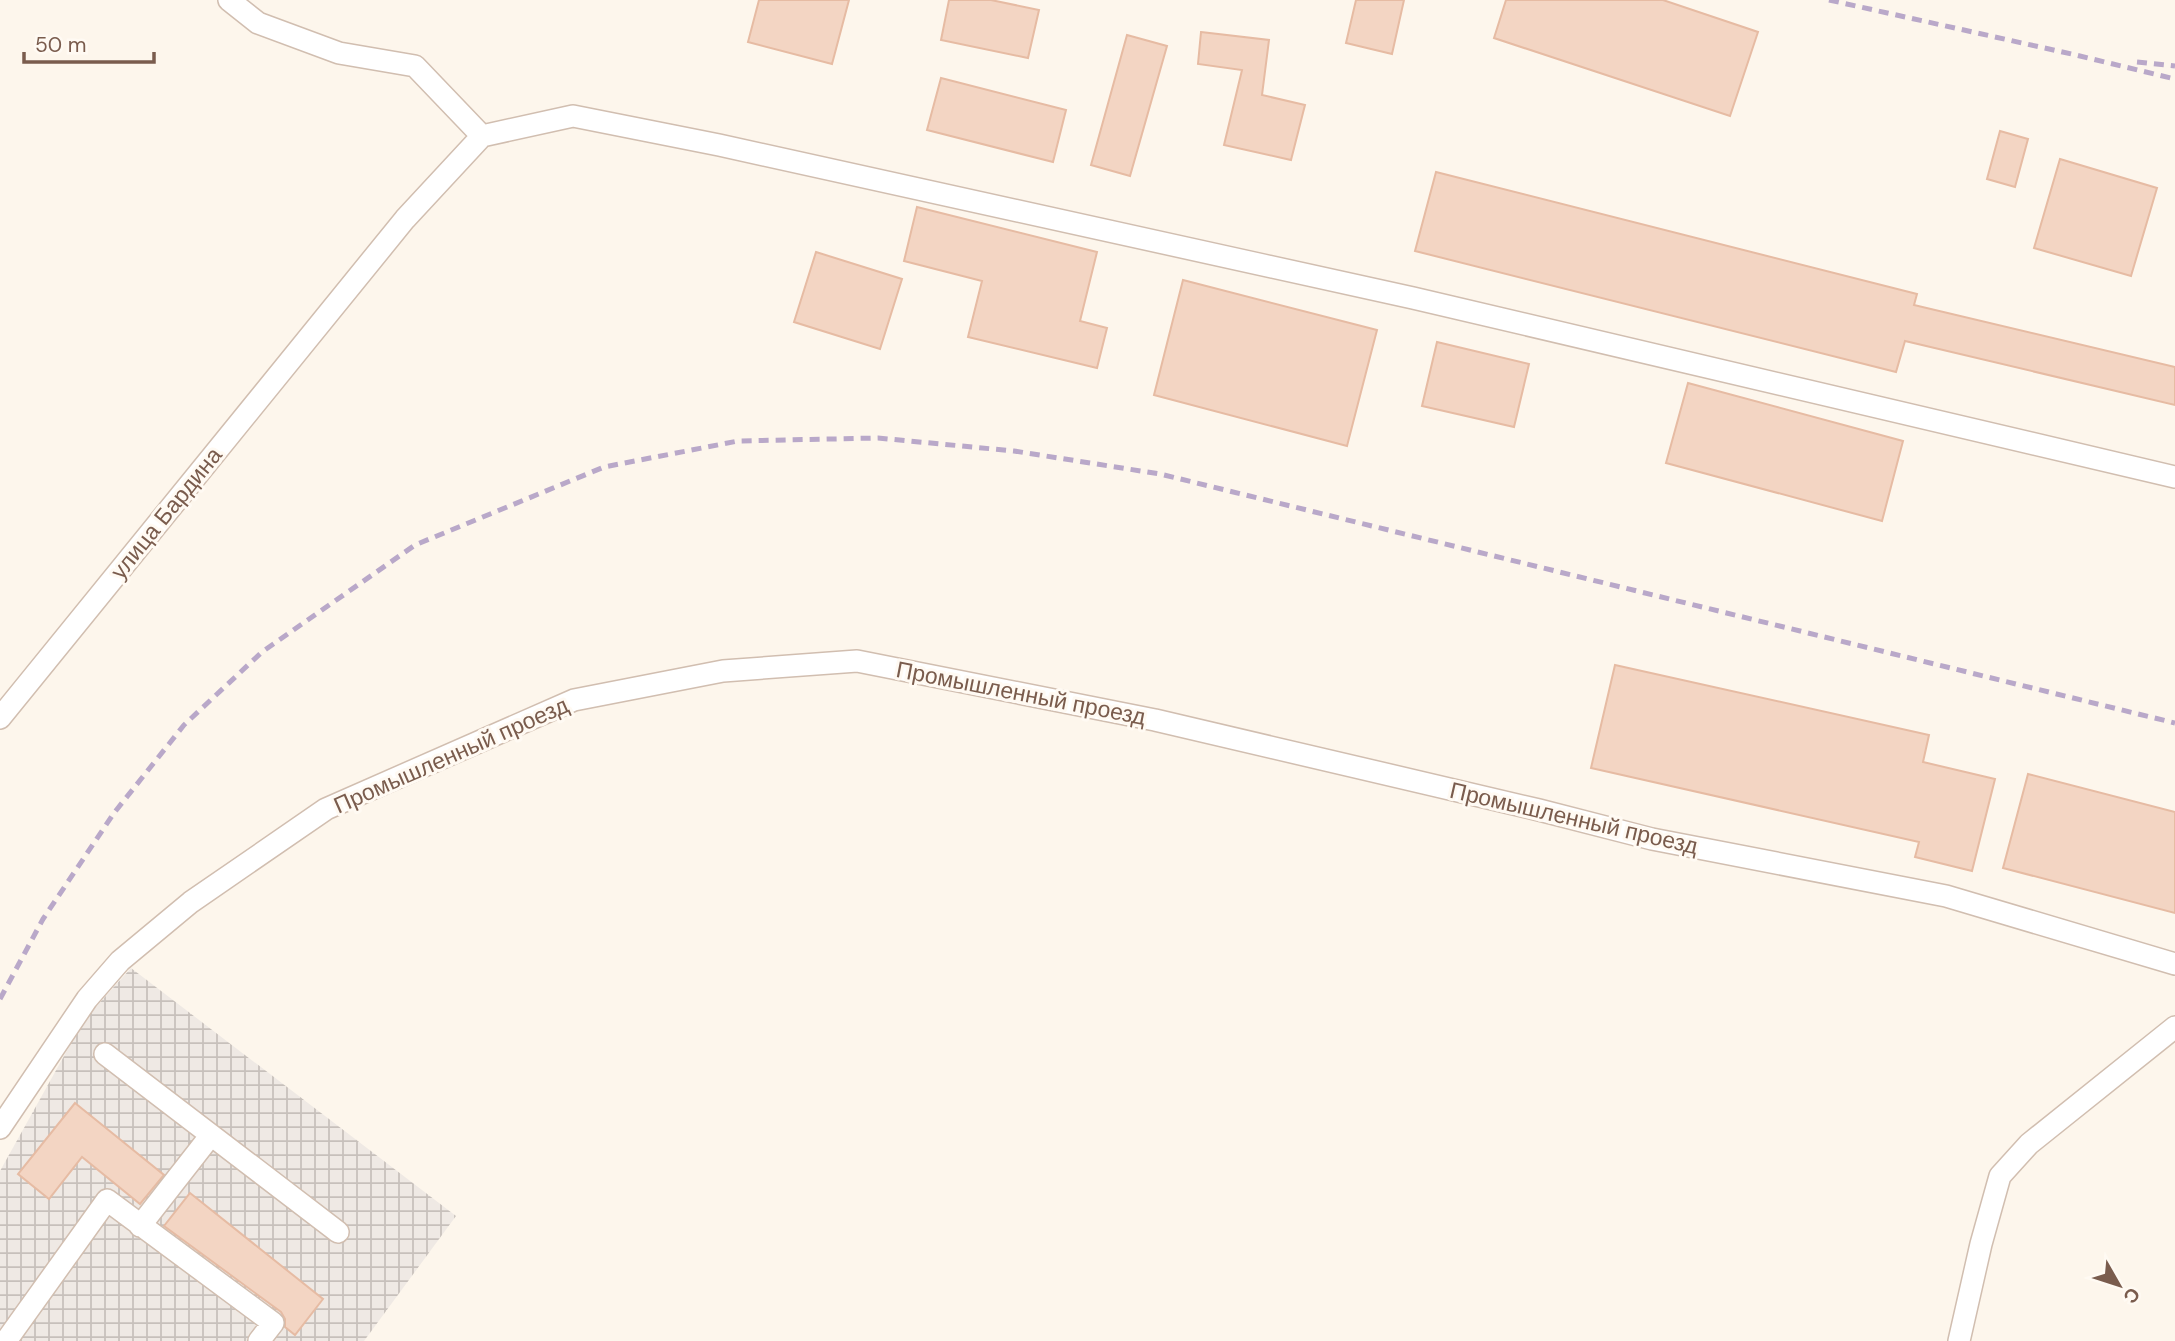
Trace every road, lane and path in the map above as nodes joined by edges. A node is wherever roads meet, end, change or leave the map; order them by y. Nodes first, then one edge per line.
1 (229, 0) edge
2 (482, 136) junction
3 (2175, 477) edge
4 (0, 718) edge
5 (2175, 964) edge
6 (2175, 1027) edge
7 (105, 1054) dead end
8 (0, 1128) edge
9 (211, 1135) junction
10 (140, 1226) junction
11 (338, 1232) dead end
12 (6, 1341) edge
13 (259, 1341) edge
14 (1959, 1341) edge

1 - 2 street
2 - 3 street
2 - 4 street, улица Бардина
5 - 8 street, Промышленный проезд
6 - 14 street
7 - 9 street
9 - 10 street
9 - 11 street
10 - 12 street
10 - 13 street

